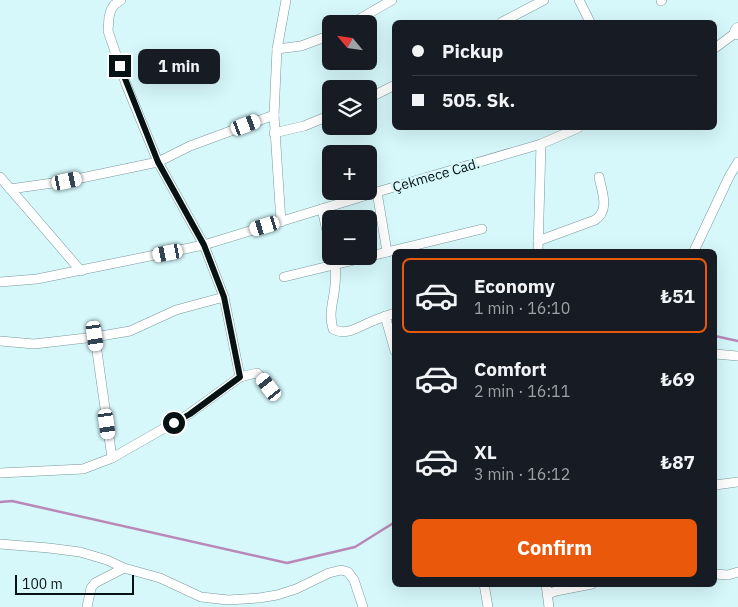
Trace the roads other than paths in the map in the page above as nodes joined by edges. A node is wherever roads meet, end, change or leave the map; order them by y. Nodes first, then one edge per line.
1 (121, 0) edge
2 (286, 0) edge
3 (392, 0) edge
4 (544, 0) edge
5 (579, 0) edge
6 (366, 15) edge
7 (506, 20) edge
8 (589, 20) edge
9 (738, 31) edge
10 (322, 38) edge
11 (717, 47) edge
12 (276, 49) junction
13 (392, 86) edge
14 (377, 94) edge
15 (274, 114) junction
16 (322, 119) edge
17 (573, 130) edge
18 (274, 133) junction
19 (540, 144) junction
20 (158, 162) junction
21 (738, 162) edge
22 (0, 177) edge
23 (599, 177) dead end
24 (10, 189) junction
25 (377, 192) joint
26 (353, 200) edge
27 (322, 210) joint
28 (281, 222) junction
29 (482, 229) dead end
30 (538, 241) junction
31 (204, 245) junction
32 (399, 249) edge
33 (538, 249) edge
34 (695, 249) edge
35 (392, 251) edge
36 (387, 252) junction
37 (377, 254) edge
38 (322, 264) edge
39 (334, 265) edge
40 (81, 270) junction
41 (284, 277) dead end
42 (0, 282) edge
43 (224, 297) junction
44 (392, 314) edge
45 (384, 316) junction
46 (95, 336) junction
47 (0, 341) edge
48 (392, 341) edge
49 (717, 354) edge
50 (738, 356) edge
51 (240, 377) junction
52 (269, 387) dead end
53 (112, 458) junction
54 (0, 473) edge
55 (738, 482) edge
56 (717, 483) edge
57 (0, 544) edge
58 (124, 568) junction
59 (738, 572) edge
60 (717, 574) edge
61 (485, 587) edge
62 (547, 587) edge
63 (574, 587) edge
64 (548, 594) junction
65 (87, 607) edge
66 (363, 607) edge
67 (488, 607) edge
68 (549, 607) edge

1 - 20 street
2 - 12 street
3 - 6 street
4 - 7 street
5 - 8 street
9 - 11 street
10 - 12 street
12 - 15 street
13 - 14 street
15 - 18 street
15 - 20 street
16 - 18 street
17 - 19 street, Çekmece Cad.
18 - 28 street
19 - 25 street, Çekmece Cad.
19 - 30 street
20 - 24 street
20 - 31 street
21 - 34 street
22 - 24 street
23 - 30 street
24 - 40 street
25 - 36 street
26 - 27 street, Çekmece Cad.
27 - 28 street, Çekmece Cad.
28 - 31 street, Çekmece Cad.
29 - 32 street
30 - 33 street
31 - 40 street, Çekmece Cad.
31 - 43 street
35 - 36 street
36 - 37 street
38 - 41 street
39 - 45 street
40 - 42 street, Çekmece Cad.
43 - 46 street
43 - 51 street
44 - 45 street
45 - 48 street
46 - 47 street
46 - 53 street
49 - 50 street
51 - 52 street
51 - 53 street
53 - 54 street
55 - 56 street
57 - 58 street
58 - 65 street
58 - 66 street
59 - 60 street
61 - 67 street
62 - 64 street
63 - 64 street
64 - 68 street

